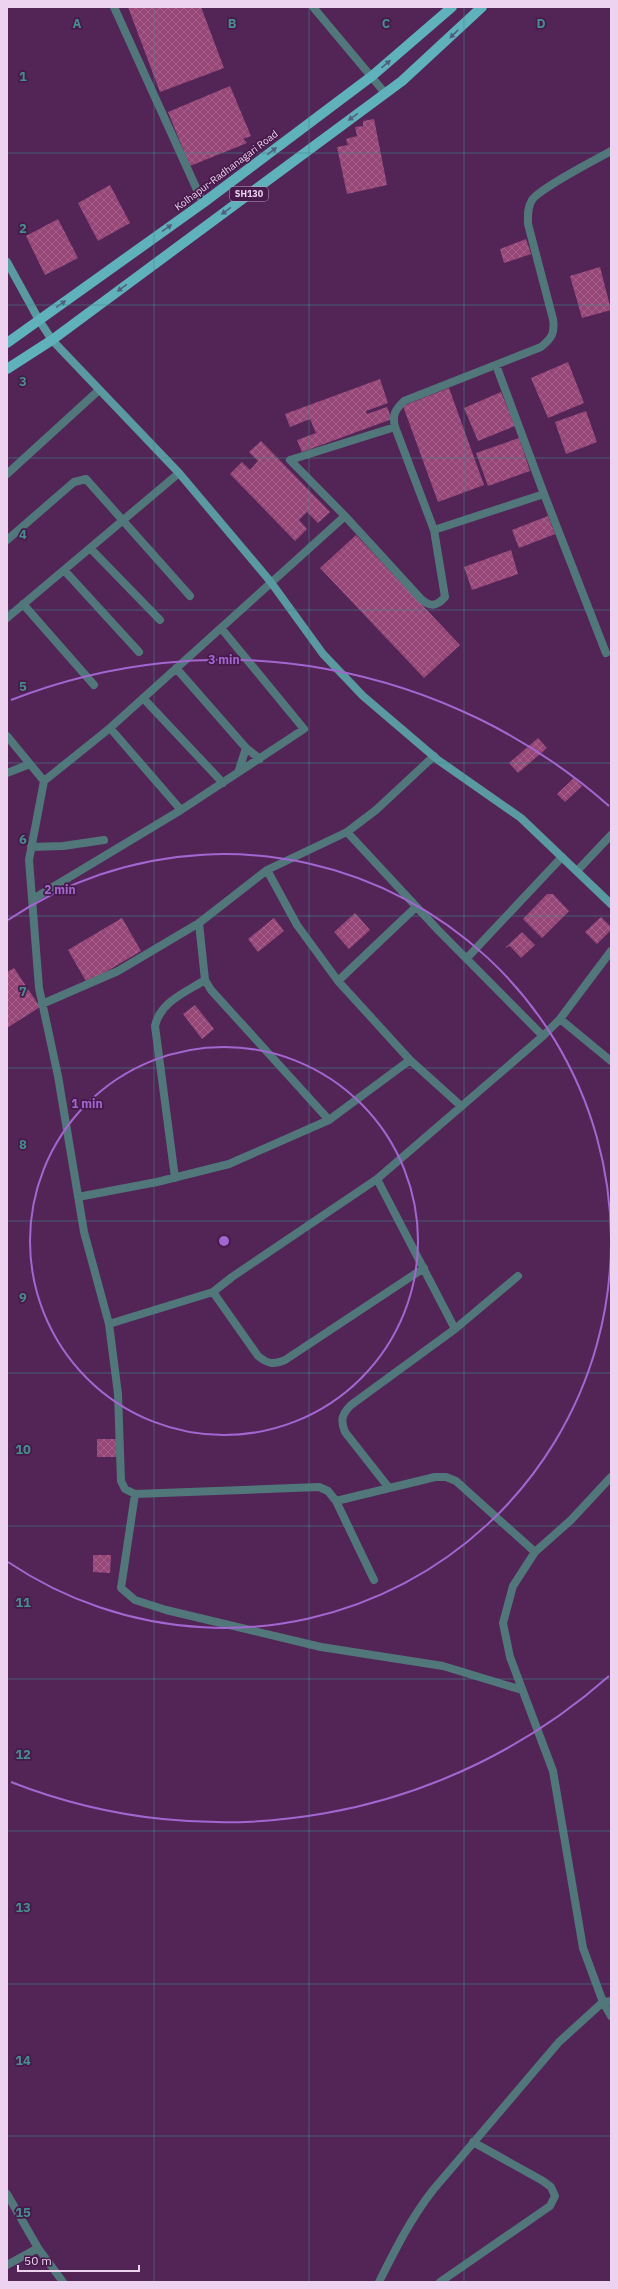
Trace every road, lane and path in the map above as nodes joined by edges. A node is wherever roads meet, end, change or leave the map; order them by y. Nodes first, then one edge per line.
1 (114, 7) edge
2 (314, 7) edge
3 (452, 7) edge
4 (482, 7) edge
5 (372, 76) junction
6 (385, 93) junction
7 (611, 151) edge
8 (203, 203) junction
9 (8, 265) edge
10 (39, 320) junction
11 (52, 340) junction
12 (7, 343) edge
13 (496, 365) junction
14 (7, 369) edge
15 (99, 390) junction
16 (395, 427) junction
17 (179, 473) junction
18 (7, 474) edge
19 (544, 494) junction
20 (345, 516) junction
21 (122, 521) junction
22 (434, 530) junction
23 (7, 540) edge
24 (90, 548) junction
25 (64, 570) junction
26 (270, 582) junction
27 (190, 596) dead end
28 (23, 604) junction
29 (7, 618) edge
30 (160, 620) dead end
31 (221, 628) junction
32 (139, 652) dead end
33 (606, 653) dead end
34 (176, 668) junction
35 (94, 684) dead end
36 (143, 698) junction
37 (110, 728) junction
38 (7, 736) edge
39 (246, 748) junction
40 (434, 756) junction
41 (260, 759) junction
42 (30, 764) junction
43 (239, 770) junction
44 (7, 773) edge
45 (44, 781) junction
46 (223, 783) junction
47 (181, 810) junction
48 (347, 832) junction
49 (611, 835) edge
50 (104, 840) dead end
51 (31, 848) junction
52 (562, 857) junction
53 (267, 870) junction
54 (577, 871) junction
55 (33, 900) junction
56 (611, 904) edge
57 (416, 907) junction
58 (199, 923) junction
59 (611, 951) edge
60 (467, 958) junction
61 (205, 980) junction
62 (338, 981) junction
63 (42, 1004) junction
64 (560, 1019) junction
65 (543, 1036) junction
66 (410, 1060) junction
67 (611, 1061) edge
68 (461, 1106) junction
69 (329, 1120) junction
70 (175, 1178) junction
71 (377, 1179) junction
72 (78, 1197) junction
73 (424, 1268) junction
74 (518, 1276) dead end
75 (213, 1292) junction
76 (109, 1324) junction
77 (456, 1329) junction
78 (611, 1476) edge
79 (388, 1488) junction
80 (135, 1494) junction
81 (336, 1501) junction
82 (535, 1552) junction
83 (374, 1580) dead end
84 (522, 1690) junction
85 (607, 2001) edge
86 (611, 2016) edge
87 (473, 2142) junction
88 (7, 2194) edge
89 (38, 2248) junction
90 (7, 2265) edge
91 (63, 2282) edge
92 (378, 2282) edge
93 (440, 2282) edge

1 - 8 street
2 - 5 street
5 -> 3 main road, Kolhapur-Radhanagari Road
4 -> 6 main road, SH130
5 - 6 street
8 -> 5 main road, Kolhapur-Radhanagari Road
6 -> 11 main road, SH130
7 - 13 street
10 -> 8 main road, Kolhapur-Radhanagari Road
9 - 10 street
10 - 11 street
10 - 12 main road, Kolhapur-Radhanagari Road
11 - 14 main road, SH130
11 - 15 street
13 - 16 street
13 - 19 street
15 - 17 street
15 - 18 street
16 - 20 street
16 - 22 street
17 - 21 street
17 - 26 street
19 - 22 street
19 - 33 street
20 - 22 street
20 - 26 street
21 - 23 street
21 - 24 street
21 - 27 street
24 - 25 street
24 - 30 street
25 - 28 street
25 - 32 street
26 - 31 street
26 - 40 street
28 - 29 street
28 - 35 street
31 - 34 street
31 - 41 street
34 - 36 street
34 - 39 street
36 - 37 street
36 - 46 street
37 - 45 street
37 - 47 street
38 - 42 street
39 - 41 street
39 - 43 street
40 - 48 street
40 - 52 street
41 - 43 street
42 - 44 street
42 - 45 street
43 - 46 street
45 - 51 street
46 - 47 street
47 - 55 street
48 - 53 street
48 - 57 street
49 - 54 street
50 - 51 street
51 - 55 street
52 - 54 street
52 - 60 street
53 - 58 street
53 - 62 street
54 - 56 street
55 - 63 street
57 - 60 street
57 - 62 street
58 - 61 street
58 - 63 street
59 - 64 street
60 - 65 street
61 - 69 street
61 - 70 street
62 - 66 street
63 - 72 street
64 - 65 street
64 - 67 street
65 - 68 street
66 - 68 street
66 - 69 street
68 - 71 street
69 - 70 street
70 - 72 street
71 - 73 street
71 - 75 street
72 - 76 street
73 - 75 street
73 - 77 street
74 - 77 street
75 - 76 street
76 - 80 street
77 - 79 street
78 - 82 street
79 - 81 street
79 - 82 street
80 - 81 street
80 - 84 street
81 - 83 street
82 - 84 street
84 - 85 street
85 - 86 street
85 - 87 street
87 - 92 street
87 - 93 street
88 - 89 street
89 - 90 street
89 - 91 street

